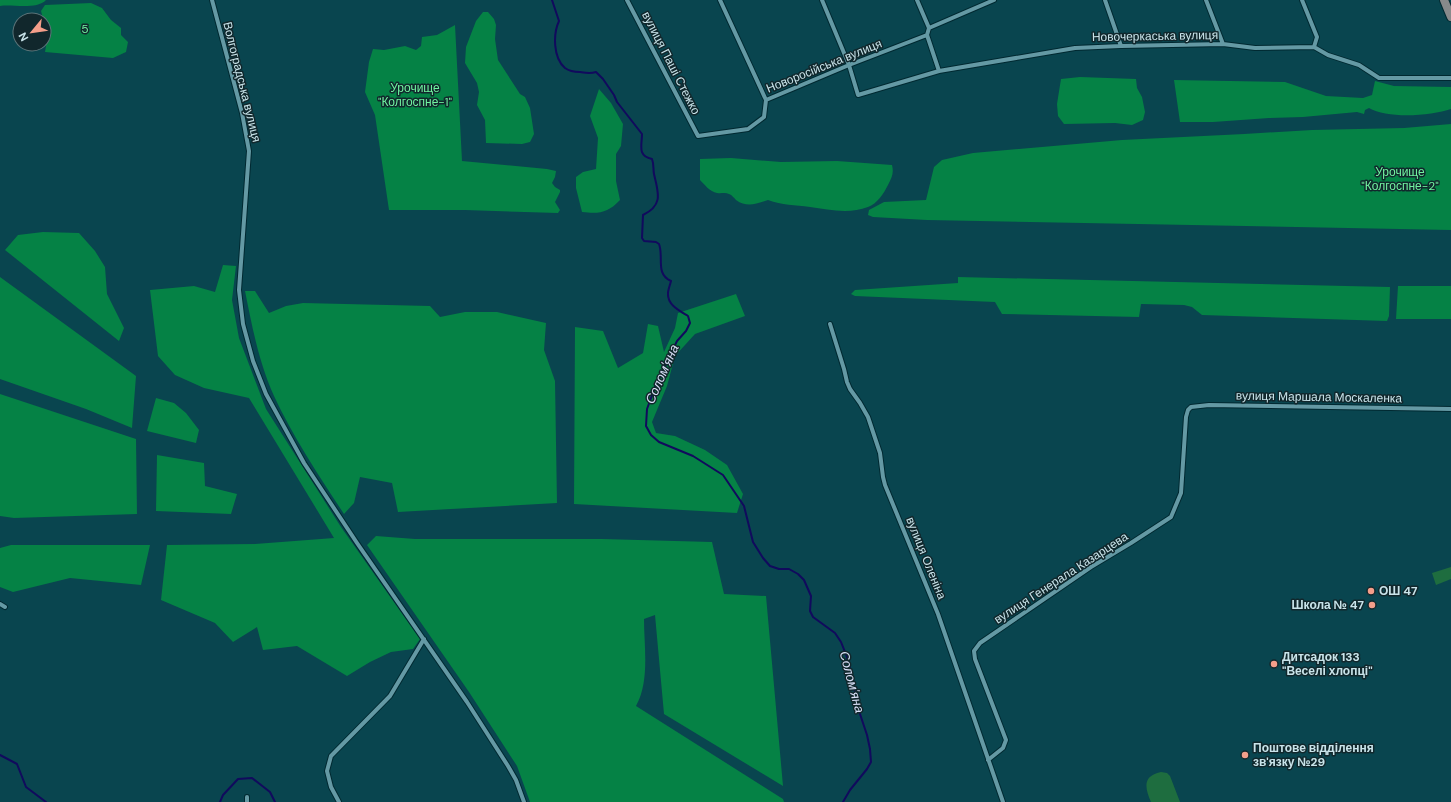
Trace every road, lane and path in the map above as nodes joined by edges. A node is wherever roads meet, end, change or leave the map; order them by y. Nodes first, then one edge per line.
1 (212, 0) edge
2 (627, 0) edge
3 (720, 0) edge
4 (822, 0) edge
5 (918, 0) edge
6 (994, 0) edge
7 (1106, 0) edge
8 (1206, 0) edge
9 (1302, 0) edge
10 (1444, 0) edge
11 (1451, 17) edge
12 (929, 28) junction
13 (927, 35) junction
14 (1223, 44) junction
15 (1121, 46) junction
16 (1314, 47) junction
17 (849, 65) junction
18 (939, 71) junction
19 (1451, 78) edge
20 (766, 100) junction
21 (698, 136) joint
22 (830, 324) dead end
23 (1451, 409) edge
24 (1188, 410) joint
25 (0, 604) edge
26 (5, 607) dead end
27 (424, 639) junction
28 (988, 760) junction
29 (247, 797) dead end
30 (248, 802) edge
31 (339, 802) edge
32 (524, 802) edge
33 (1003, 802) edge

1 - 27 street, Волгоградська вулиця
2 - 21 street, вулиця Паші Стежко
3 - 20 street
4 - 17 street
5 - 12 street
6 - 12 street
7 - 15 street
8 - 14 street
9 - 16 street
10 - 11 main road
12 - 13 street
13 - 17 street, Новоросійська вулиця
13 - 18 street
14 - 15 street, Новочеркаська вулиця
14 - 16 street, Новочеркаська вулиця
15 - 18 street, Новочеркаська вулиця
16 - 19 street, Новочеркаська вулиця
17 - 18 street, Новочеркаська вулиця
17 - 20 street, Новоросійська вулиця
20 - 21 street, Новоросійська вулиця
22 - 28 street, вулиця Оленіна
23 - 24 street, вулиця Маршала Москаленка
24 - 28 street, вулиця Генерала Казарцева
25 - 26 street
27 - 31 street
27 - 32 street, Волгоградська вулиця
28 - 33 street, вулиця Оленіна
29 - 30 street

